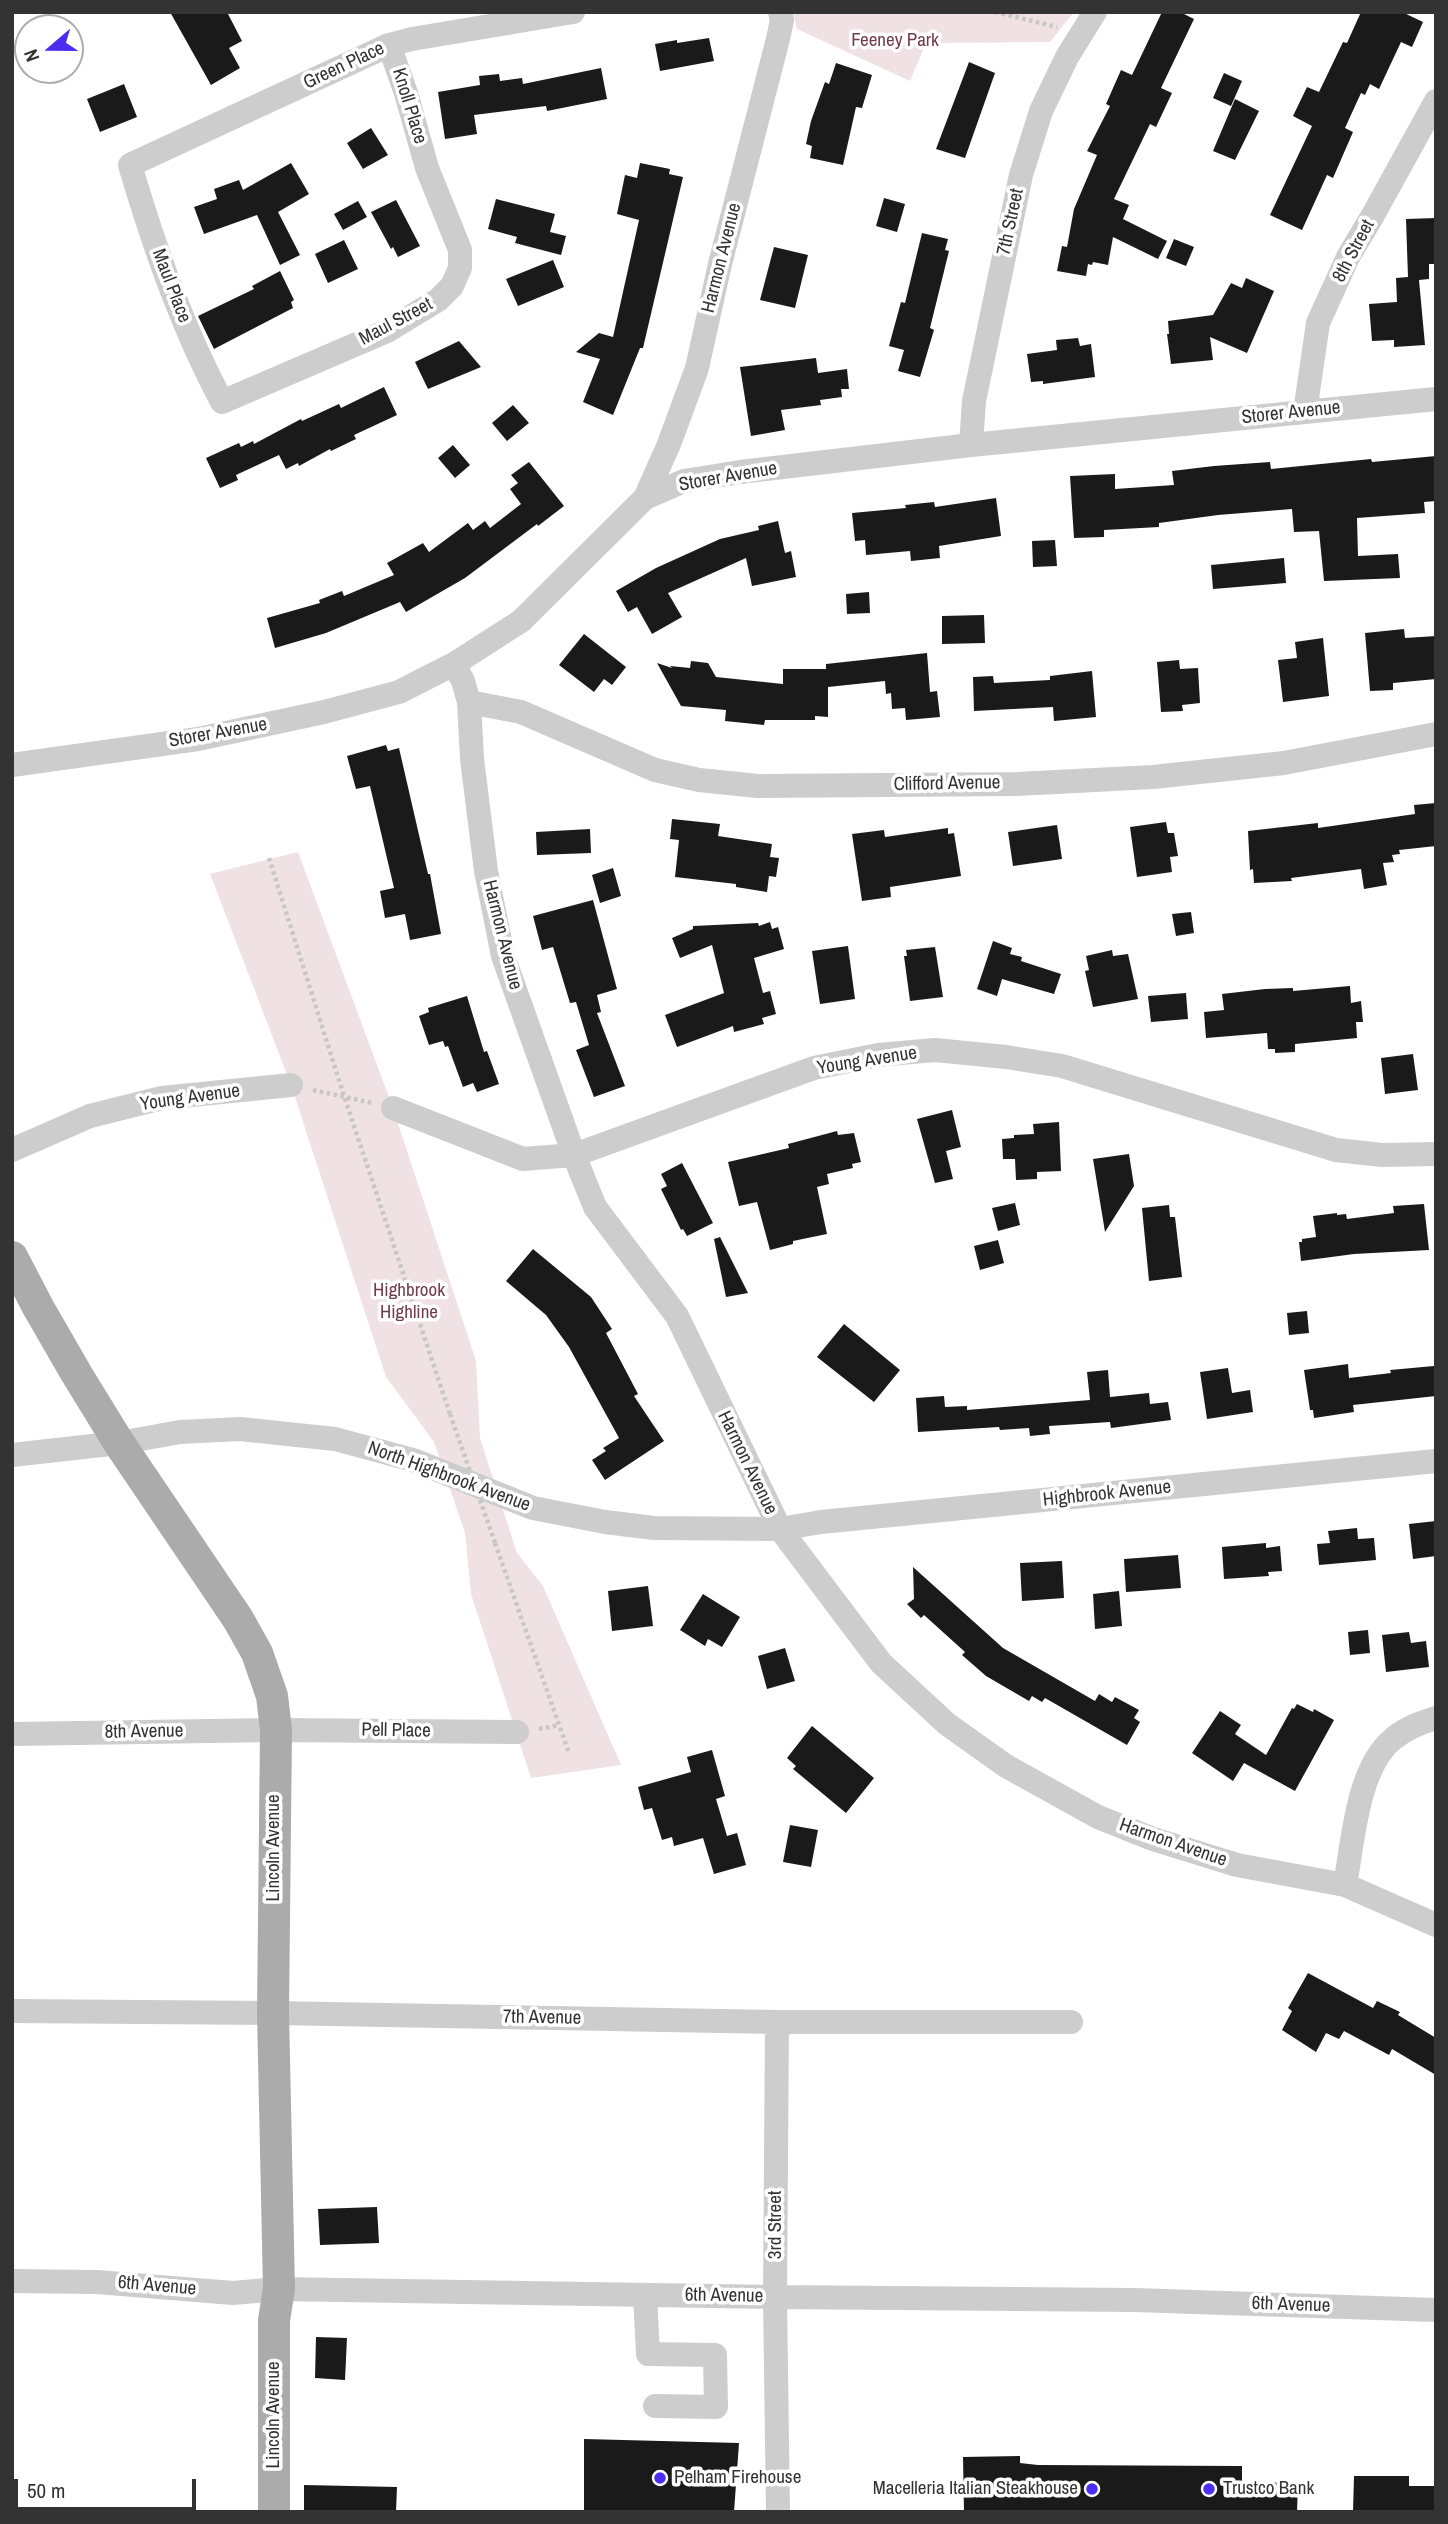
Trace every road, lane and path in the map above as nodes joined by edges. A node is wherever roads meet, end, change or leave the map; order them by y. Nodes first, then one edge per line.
1 (573, 12) edge
2 (780, 12) edge
3 (995, 12) edge
4 (1089, 23) edge
5 (389, 45) junction
6 (1433, 109) edge
7 (130, 165) joint
8 (427, 168) joint
9 (1436, 399) edge
10 (222, 402) joint
11 (1305, 412) junction
12 (971, 445) junction
13 (645, 498) junction
14 (454, 664) junction
15 (469, 702) junction
16 (1436, 734) edge
17 (12, 765) edge
18 (269, 858) dead end
19 (291, 1085) joint
20 (344, 1096) junction
21 (393, 1108) joint
22 (12, 1150) edge
23 (1436, 1154) edge
24 (574, 1156) junction
25 (12, 1257) edge
26 (119, 1443) junction
27 (12, 1455) edge
28 (1436, 1461) edge
29 (780, 1530) junction
30 (1436, 1718) edge
31 (276, 1730) junction
32 (517, 1732) dead end
33 (12, 1734) edge
34 (569, 1754) dead end
35 (1345, 1885) junction
36 (1436, 1925) edge
37 (12, 2011) edge
38 (273, 2013) junction
39 (777, 2022) junction
40 (1071, 2022) dead end
41 (12, 2281) edge
42 (279, 2289) junction
43 (645, 2295) junction
44 (775, 2297) junction
45 (1436, 2309) edge
46 (655, 2406) dead end
47 (274, 2512) edge
48 (778, 2512) edge

1 - 5 street, Green Place
2 - 13 street, Harmon Avenue
3 - 4 path
4 - 12 street, 7th Street
5 - 7 street, Green Place
5 - 8 street, Knoll Place
6 - 11 street, 8th Street
7 - 10 street, Maul Place
8 - 10 street, Maul Street
9 - 11 street, Storer Avenue
11 - 12 street, Storer Avenue
12 - 13 street, Storer Avenue
13 - 14 street, Storer Avenue
14 - 15 street, Harmon Avenue
14 - 17 street, Storer Avenue
15 - 16 street, Clifford Avenue
15 - 24 street, Harmon Avenue
18 - 20 path
19 - 20 path
19 - 22 street, Young Avenue
20 - 21 path
20 - 34 path, bridge
21 - 24 street, Young Avenue
23 - 24 street, Young Avenue
24 - 29 street, Harmon Avenue
25 - 26 main road, Lincoln Avenue
26 - 27 street, North Highbrook Avenue
26 - 29 street, North Highbrook Avenue
26 - 31 main road, Lincoln Avenue
28 - 29 street, Highbrook Avenue
29 - 35 street, Harmon Avenue
30 - 35 street
31 - 32 street, Pell Place
31 - 33 street, 8th Avenue
31 - 38 main road, Lincoln Avenue
35 - 36 street, Harmon Avenue
37 - 38 street, 7th Avenue
38 - 39 street, 7th Avenue
38 - 42 main road, Lincoln Avenue
39 - 40 street, 7th Avenue
39 - 44 street, 3rd Street
41 - 42 street, 6th Avenue
42 - 43 street, 6th Avenue
42 - 47 main road, Lincoln Avenue
43 - 44 street, 6th Avenue
43 - 46 street
44 - 45 street, 6th Avenue
44 - 48 street, 3rd Street

